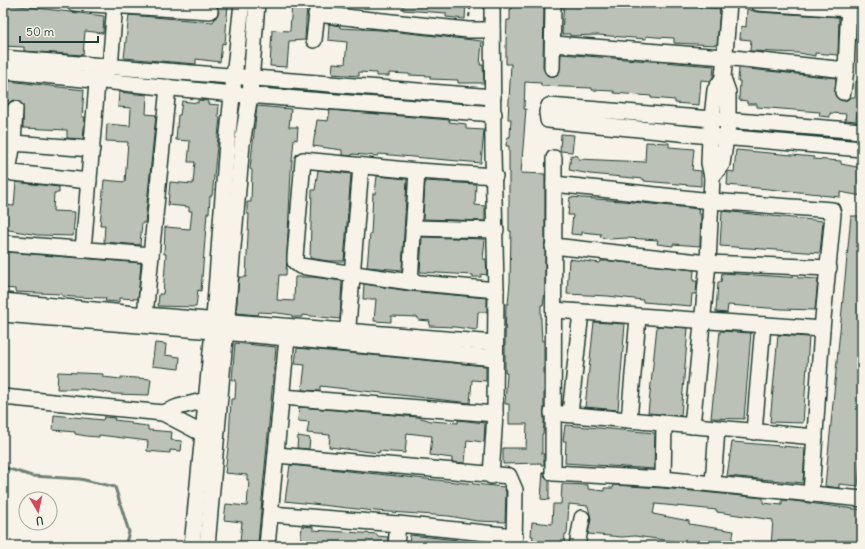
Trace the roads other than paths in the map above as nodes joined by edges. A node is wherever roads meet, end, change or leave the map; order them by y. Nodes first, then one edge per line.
1 (74, 3) edge
2 (242, 3) edge
3 (257, 3) edge
4 (492, 3) edge
5 (554, 3) edge
6 (730, 3) edge
7 (758, 3) edge
8 (115, 5) edge
9 (174, 6) edge
10 (849, 6) edge
11 (317, 9) edge
12 (210, 11) dead end
13 (492, 30) junction
14 (314, 40) dead end
15 (554, 44) junction
16 (724, 57) junction
17 (3, 58) edge
18 (552, 68) dead end
19 (846, 70) junction
20 (3, 71) edge
21 (101, 72) junction
22 (723, 78) junction
23 (234, 85) junction
24 (251, 86) junction
25 (168, 87) junction
26 (843, 92) dead end
27 (494, 105) junction
28 (15, 109) dead end
29 (547, 111) dead end
30 (712, 126) junction
31 (727, 128) junction
32 (862, 131) edge
33 (12, 143) junction
34 (92, 149) junction
35 (862, 149) edge
36 (554, 158) dead end
37 (361, 166) junction
38 (417, 171) junction
39 (495, 176) junction
40 (712, 178) junction
41 (89, 181) junction
42 (554, 184) junction
43 (711, 201) junction
44 (413, 228) junction
45 (496, 230) junction
46 (3, 243) edge
47 (553, 246) junction
48 (83, 250) junction
49 (151, 256) junction
50 (708, 262) junction
51 (829, 268) junction
52 (351, 275) junction
53 (410, 282) junction
54 (496, 290) junction
55 (3, 302) edge
56 (554, 310) junction
57 (581, 312) junction
58 (3, 314) edge
59 (145, 315) junction
60 (638, 317) junction
61 (703, 320) junction
62 (763, 325) junction
63 (220, 326) junction
64 (822, 329) junction
65 (347, 336) junction
66 (287, 338) junction
67 (495, 343) junction
68 (495, 358) junction
69 (3, 397) edge
70 (282, 397) junction
71 (206, 400) junction
72 (162, 413) junction
73 (495, 414) junction
74 (552, 414) junction
75 (570, 414) junction
76 (629, 420) junction
77 (664, 424) junction
78 (692, 426) junction
79 (717, 429) junction
80 (754, 432) junction
81 (203, 434) junction
82 (815, 437) junction
83 (276, 455) junction
84 (491, 476) junction
85 (662, 479) junction
86 (713, 483) junction
87 (811, 494) junction
88 (862, 499) edge
89 (271, 514) junction
90 (582, 518) dead end
91 (398, 524) junction
92 (514, 541) edge
93 (192, 546) edge
94 (207, 546) edge
95 (267, 546) edge
96 (396, 546) edge
97 (577, 546) edge
98 (583, 546) edge

1 - 8 street
2 - 23 street
3 - 24 street
4 - 13 street
5 - 15 street
6 - 16 street
7 - 10 street
8 - 9 street
8 - 21 street
9 - 12 street
10 - 19 street
11 - 13 street
11 - 14 street
13 - 27 street
15 - 16 street
15 - 18 street
16 - 19 street
16 - 22 street
17 - 21 street
19 - 26 street
20 - 21 street
21 - 23 street
21 - 25 street
21 - 34 street
22 - 30 street
22 - 31 street
23 - 24 street
23 - 25 street
23 - 63 street
24 - 27 street
24 - 63 street
25 - 49 street
27 - 39 street
28 - 33 street
29 - 30 street
30 - 31 street
30 - 40 street
31 - 32 street
31 - 35 street
31 - 40 street
33 - 34 street
33 - 41 street
34 - 41 street
36 - 42 street
37 - 38 street
37 - 52 street
37 - 52 street
38 - 39 street
38 - 44 street
39 - 45 street
40 - 43 street
41 - 48 street
42 - 43 street
42 - 47 street
43 - 50 street
43 - 51 street
44 - 45 street
44 - 53 street
45 - 54 street
46 - 48 street
47 - 50 street
47 - 56 street
48 - 49 street
49 - 59 street
50 - 51 street
50 - 61 street
51 - 64 street
52 - 53 street
52 - 65 street
53 - 54 street
54 - 67 street
55 - 59 street
56 - 57 street
56 - 74 street
57 - 60 street
57 - 75 street
58 - 63 street
59 - 63 street
60 - 61 street
60 - 76 street
61 - 62 street
61 - 78 street
62 - 64 street
62 - 80 street
63 - 65 street
63 - 66 street
63 - 71 street
63 - 94 street
64 - 82 street
65 - 66 street
65 - 67 street
65 - 68 street
66 - 70 street
67 - 68 street
68 - 73 street
69 - 72 street
70 - 73 street
70 - 83 street
71 - 72 street
71 - 81 street
72 - 81 street
73 - 84 street
74 - 75 street
74 - 85 street
75 - 76 street
76 - 77 street
77 - 78 street
77 - 85 street
78 - 79 street
79 - 80 street
79 - 86 street
80 - 82 street
81 - 93 street
82 - 87 street
83 - 84 street
83 - 89 street
84 - 92 street
85 - 86 street
86 - 87 street
87 - 88 street
89 - 91 street
89 - 95 street
90 - 97 street
91 - 92 street
91 - 96 street
97 - 98 street

